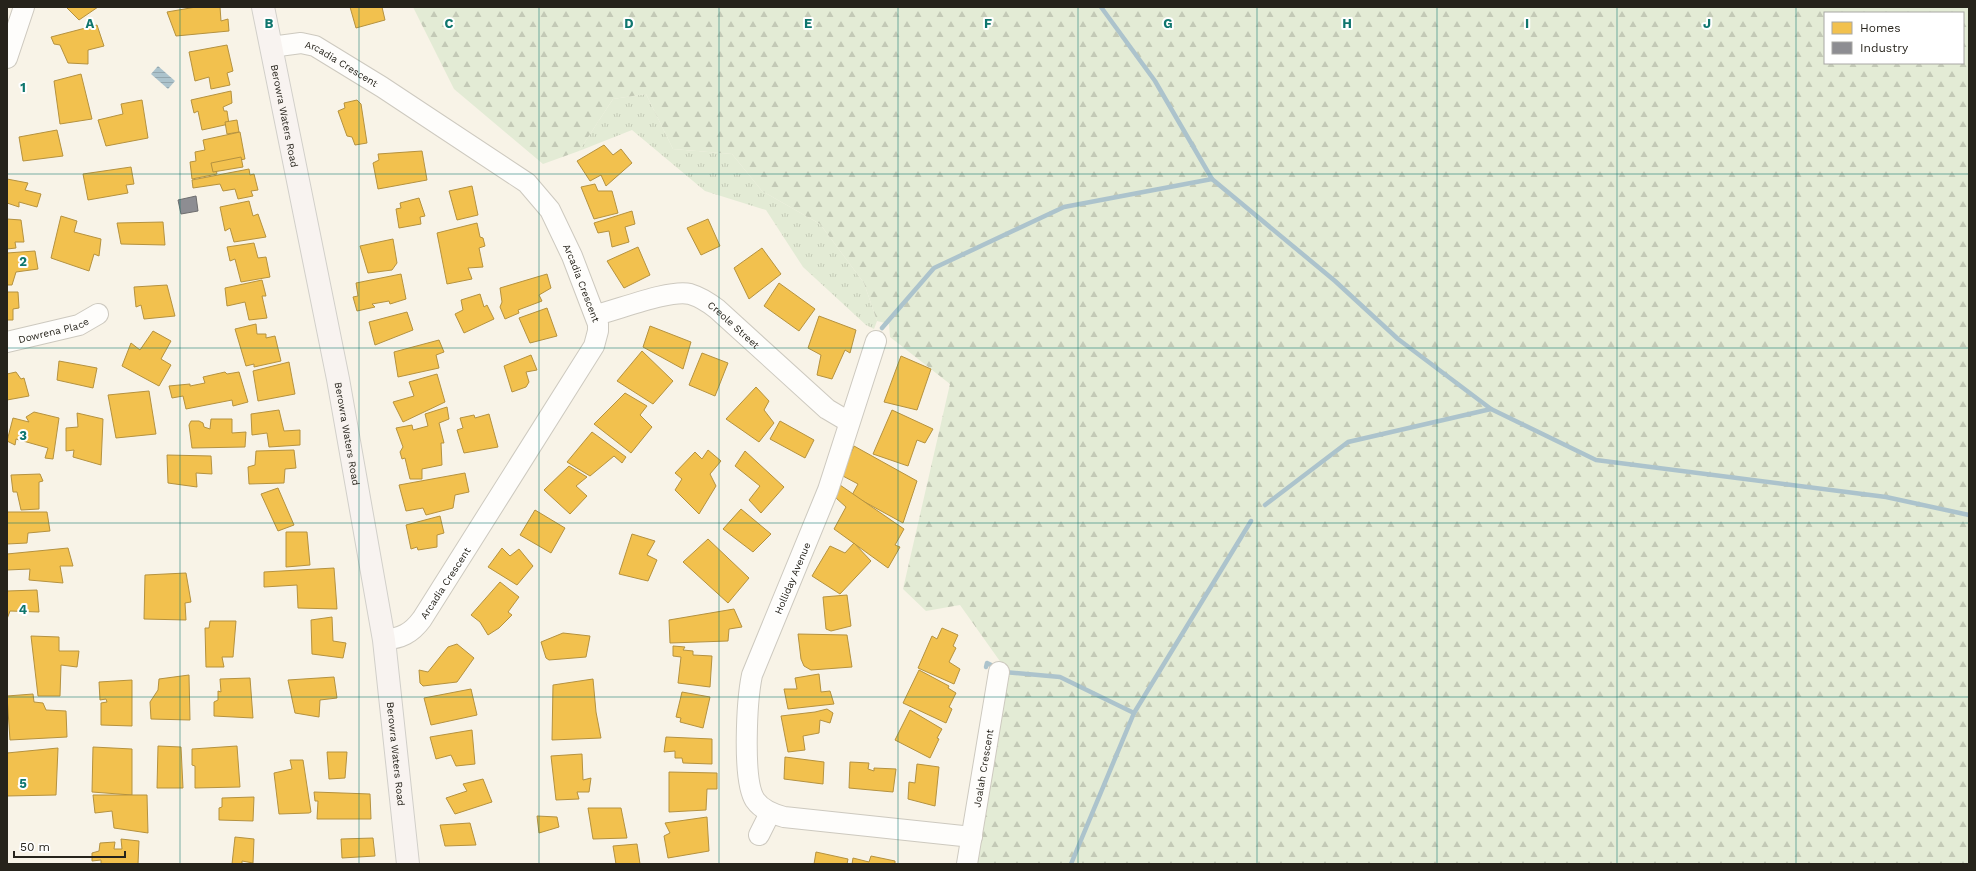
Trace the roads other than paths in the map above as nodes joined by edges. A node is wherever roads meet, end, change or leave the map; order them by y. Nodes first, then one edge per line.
1 (24, 7) edge
2 (263, 7) edge
3 (271, 47) junction
4 (7, 58) edge
5 (98, 314) dead end
6 (596, 316) junction
7 (876, 341) dead end
8 (7, 342) edge
9 (849, 422) junction
10 (384, 640) junction
11 (999, 672) dead end
12 (770, 814) junction
13 (759, 835) dead end
14 (972, 837) junction
15 (408, 864) edge
16 (967, 864) edge

1 - 4 street
2 - 3 main road, Berowra Waters Road
3 - 6 street, Arcadia Crescent
3 - 10 main road, Berowra Waters Road
5 - 8 street, Dowrena Place
6 - 9 street, Creole Street
6 - 10 street, Arcadia Crescent
7 - 9 street, Holliday Avenue
9 - 12 street, Holliday Avenue
10 - 15 main road, Berowra Waters Road
11 - 14 street, Joalah Crescent
12 - 13 street
12 - 14 street
14 - 16 street, Joalah Crescent

